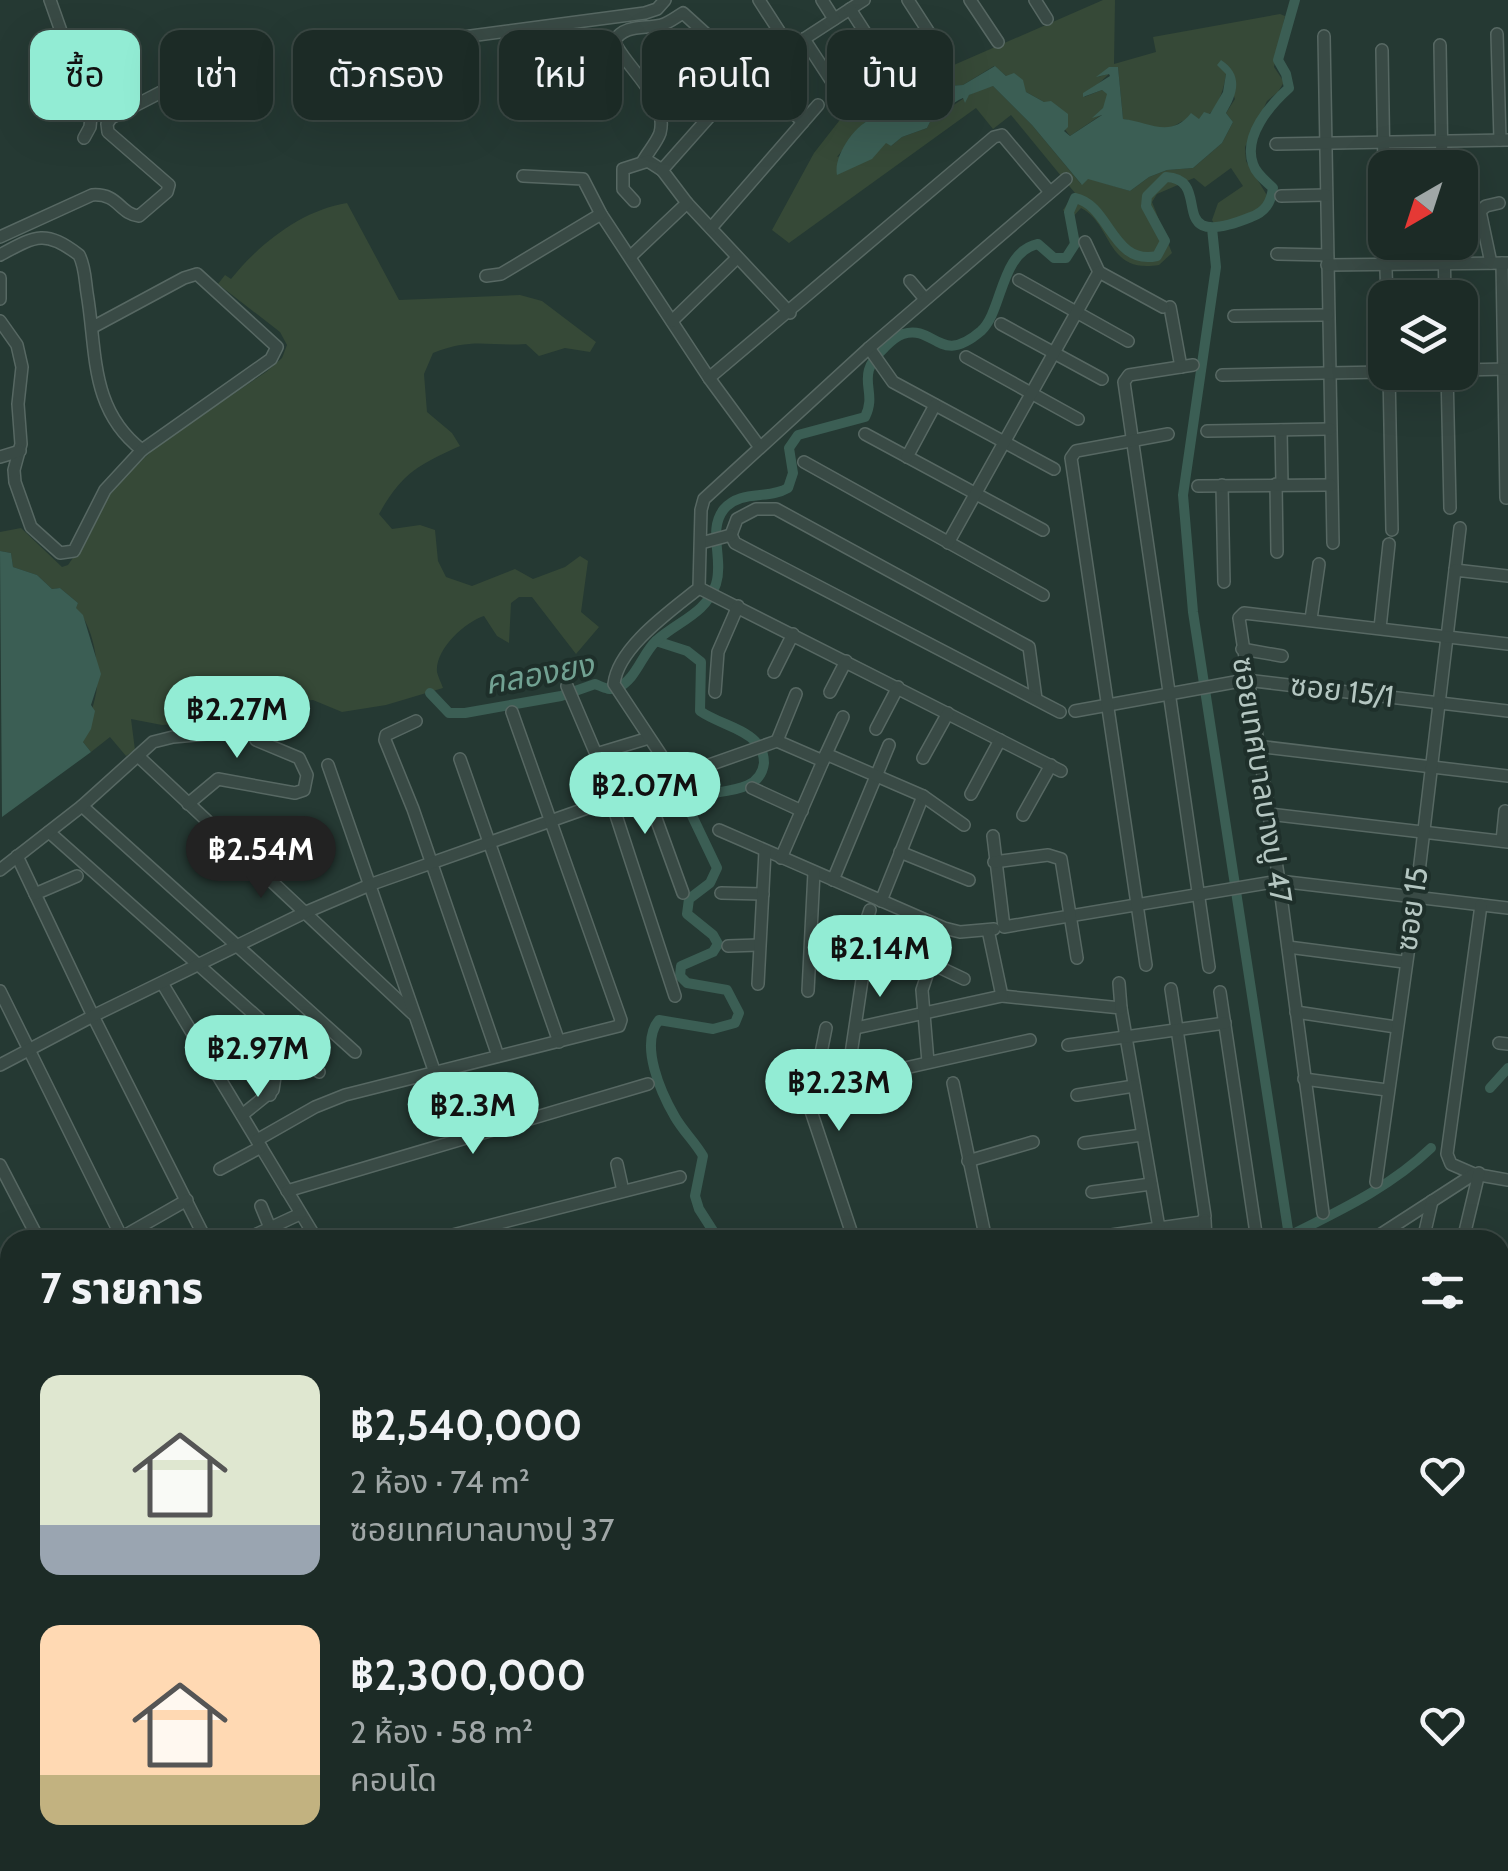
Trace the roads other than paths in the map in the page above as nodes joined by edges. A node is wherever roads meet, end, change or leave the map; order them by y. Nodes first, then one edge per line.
1 (50, 0) edge
2 (665, 0) edge
3 (759, 0) edge
4 (822, 0) edge
5 (864, 0) edge
6 (908, 0) edge
7 (970, 0) edge
8 (1035, 0) edge
9 (850, 9) junction
10 (834, 19) junction
11 (1047, 19) dead end
12 (704, 30) edge
13 (778, 30) edge
14 (864, 30) edge
15 (927, 30) edge
16 (479, 34) edge
17 (1498, 34) dead end
18 (807, 36) edge
19 (1324, 36) dead end
20 (998, 42) dead end
21 (807, 43) edge
22 (1440, 45) dead end
23 (1382, 50) dead end
24 (827, 74) edge
25 (642, 82) edge
26 (160, 93) edge
27 (818, 105) dead end
28 (659, 120) edge
29 (707, 120) edge
30 (802, 122) joint
31 (84, 138) dead end
32 (1504, 140) edge
33 (1442, 141) junction
34 (1383, 142) junction
35 (1276, 144) dead end
36 (1325, 144) junction
37 (1383, 150) edge
38 (1442, 150) edge
39 (643, 161) junction
40 (662, 170) junction
41 (523, 176) dead end
42 (1066, 179) dead end
43 (1050, 192) junction
44 (1326, 195) junction
45 (1282, 196) dead end
46 (634, 202) dead end
47 (687, 203) junction
48 (1499, 203) dead end
49 (602, 214) junction
50 (711, 228) junction
51 (0, 237) edge
52 (1085, 242) dead end
53 (0, 254) edge
54 (1277, 254) dead end
55 (631, 256) junction
56 (737, 258) junction
57 (1327, 260) junction
58 (1386, 260) edge
59 (1444, 260) edge
60 (1500, 263) edge
61 (1386, 264) junction
62 (1444, 264) junction
63 (1099, 272) junction
64 (486, 276) dead end
65 (0, 278) edge
66 (910, 280) dead end
67 (1019, 280) dead end
68 (1386, 280) edge
69 (1444, 280) edge
70 (925, 299) junction
71 (0, 300) edge
72 (1076, 312) junction
73 (790, 313) junction
74 (1328, 315) junction
75 (1234, 316) dead end
76 (0, 321) edge
77 (672, 321) junction
78 (1001, 324) dead end
79 (93, 327) junction
80 (1128, 341) dead end
81 (871, 350) junction
82 (1053, 352) junction
83 (966, 357) dead end
84 (1507, 369) edge
85 (1478, 370) edge
86 (1368, 372) edge
87 (1328, 373) junction
88 (1222, 375) dead end
89 (710, 378) junction
90 (1102, 380) dead end
91 (1388, 390) edge
92 (1447, 390) edge
93 (1031, 392) junction
94 (935, 405) junction
95 (1078, 419) dead end
96 (1207, 430) dead end
97 (1281, 430) junction
98 (1330, 430) junction
99 (865, 434) dead end
100 (1168, 434) dead end
101 (1133, 441) junction
102 (1004, 442) junction
103 (759, 446) junction
104 (142, 450) junction
105 (20, 452) junction
106 (907, 456) junction
107 (0, 457) edge
108 (804, 462) dead end
109 (1054, 470) dead end
110 (1279, 484) junction
111 (1222, 485) junction
112 (1331, 485) junction
113 (1198, 486) dead end
114 (975, 494) junction
115 (1506, 498) edge
116 (1450, 508) dead end
117 (1460, 528) dead end
118 (1043, 530) dead end
119 (1392, 530) dead end
120 (716, 539) junction
121 (948, 543) junction
122 (1333, 543) dead end
123 (1389, 544) dead end
124 (1278, 552) dead end
125 (1319, 564) dead end
126 (1455, 570) junction
127 (1508, 576) edge
128 (1224, 582) dead end
129 (706, 590) junction
130 (1043, 595) dead end
131 (738, 606) junction
132 (1311, 620) junction
133 (1380, 628) junction
134 (793, 634) junction
135 (1446, 636) junction
136 (1508, 644) edge
137 (1242, 648) junction
138 (1282, 656) dead end
139 (846, 660) junction
140 (774, 672) dead end
141 (1246, 680) junction
142 (898, 686) junction
143 (569, 690) dead end
144 (715, 692) dead end
145 (830, 692) dead end
146 (1171, 693) junction
147 (796, 694) dead end
148 (1036, 699) junction
149 (1438, 702) junction
150 (1106, 705) junction
151 (1508, 710) edge
152 (1074, 711) dead end
153 (512, 712) dead end
154 (1060, 712) dead end
155 (948, 713) junction
156 (843, 717) dead end
157 (416, 722) dead end
158 (876, 730) dead end
159 (229, 732) dead end
160 (650, 738) junction
161 (256, 740) dead end
162 (1000, 740) junction
163 (777, 741) junction
164 (890, 744) dead end
165 (1256, 746) junction
166 (596, 754) junction
167 (138, 756) junction
168 (824, 757) junction
169 (460, 758) dead end
170 (923, 758) dead end
171 (328, 765) dead end
172 (1430, 766) junction
173 (876, 775) junction
174 (676, 776) junction
175 (1508, 776) edge
176 (645, 788) junction
177 (752, 788) dead end
178 (971, 794) dead end
179 (922, 796) junction
180 (611, 800) junction
181 (188, 804) junction
182 (82, 806) junction
183 (1505, 811) dead end
184 (802, 812) junction
185 (1269, 814) junction
186 (1023, 815) dead end
187 (550, 821) junction
188 (964, 825) dead end
189 (719, 830) dead end
190 (49, 832) junction
191 (1423, 832) junction
192 (993, 836) dead end
193 (490, 842) junction
194 (1505, 842) edge
195 (765, 852) junction
196 (900, 852) junction
197 (17, 856) junction
198 (782, 858) junction
199 (429, 862) junction
200 (994, 862) junction
201 (0, 870) edge
202 (814, 872) junction
203 (76, 876) dead end
204 (833, 880) junction
205 (969, 880) dead end
206 (1279, 881) junction
207 (372, 884) junction
208 (682, 893) dead end
209 (721, 893) dead end
210 (34, 894) junction
211 (762, 894) junction
212 (1200, 894) junction
213 (1416, 897) junction
214 (881, 902) junction
215 (1136, 905) junction
216 (1481, 905) junction
217 (1508, 908) edge
218 (870, 910) dead end
219 (304, 913) junction
220 (1070, 916) junction
221 (1004, 927) junction
222 (988, 930) junction
223 (863, 931) junction
224 (238, 945) junction
225 (728, 946) dead end
226 (760, 946) junction
227 (1288, 947) junction
228 (1077, 958) dead end
229 (1404, 962) junction
230 (931, 963) junction
231 (200, 965) junction
232 (1146, 965) dead end
233 (1210, 967) dead end
234 (964, 979) dead end
235 (162, 983) junction
236 (758, 984) dead end
237 (1120, 984) dead end
238 (1171, 988) dead end
239 (0, 991) edge
240 (808, 991) dead end
241 (1220, 992) dead end
242 (676, 996) dead end
243 (1002, 996) junction
244 (1121, 1008) junction
245 (1296, 1012) junction
246 (923, 1013) junction
247 (414, 1014) junction
248 (93, 1016) junction
249 (1225, 1023) junction
250 (1396, 1027) junction
251 (826, 1028) dead end
252 (856, 1028) junction
253 (1178, 1030) junction
254 (1126, 1037) junction
255 (1030, 1040) dead end
256 (559, 1042) junction
257 (1068, 1045) dead end
258 (242, 1046) dead end
259 (29, 1050) junction
260 (355, 1052) dead end
261 (498, 1056) junction
262 (928, 1062) junction
263 (271, 1064) dead end
264 (0, 1065) edge
265 (319, 1072) dead end
266 (436, 1073) junction
267 (1304, 1079) junction
268 (846, 1081) junction
269 (953, 1082) dead end
270 (648, 1084) dead end
271 (825, 1086) dead end
272 (1134, 1086) junction
273 (1387, 1090) junction
274 (270, 1095) junction
275 (1077, 1095) dead end
276 (242, 1115) junction
277 (1142, 1135) junction
278 (1033, 1142) dead end
279 (259, 1143) junction
280 (1084, 1143) dead end
281 (968, 1162) junction
282 (0, 1164) edge
283 (617, 1164) dead end
284 (220, 1169) dead end
285 (1476, 1173) junction
286 (680, 1177) dead end
287 (1508, 1180) edge
288 (1376, 1182) dead end
289 (1151, 1184) junction
290 (287, 1191) junction
291 (623, 1191) junction
292 (1092, 1192) dead end
293 (187, 1200) junction
294 (1432, 1201) junction
295 (262, 1206) dead end
296 (1323, 1213) dead end
297 (300, 1214) junction
298 (1204, 1220) junction
299 (34, 1230) edge
300 (117, 1230) edge
301 (136, 1230) edge
302 (201, 1230) edge
303 (271, 1230) edge
304 (278, 1230) edge
305 (310, 1230) edge
306 (472, 1230) edge
307 (851, 1230) edge
308 (984, 1230) edge
309 (1158, 1230) edge
310 (1172, 1230) edge
311 (1205, 1230) edge
312 (1256, 1230) edge
313 (1387, 1230) edge
314 (1425, 1230) edge
315 (1465, 1230) edge

1 - 31 street
2 - 16 street
3 - 13 street
4 - 10 street
5 - 9 street
6 - 15 street
7 - 20 street
8 - 11 street
9 - 10 street
9 - 14 street
10 - 18 street
12 - 25 street
17 - 32 street
19 - 36 street
21 - 24 street
22 - 33 street
23 - 34 street
26 - 51 street
27 - 30 street
28 - 39 street
29 - 40 street
30 - 50 street
32 - 33 street
33 - 34 street
33 - 38 street
34 - 36 street
34 - 37 street
35 - 36 street
36 - 44 street
39 - 40 street
39 - 46 street
40 - 47 street
41 - 49 street
42 - 43 street
43 - 70 street
43 - 73 street
44 - 45 street
44 - 57 street
47 - 50 street
47 - 55 street
48 - 60 street
49 - 55 street
49 - 64 street
50 - 56 street
52 - 63 street
53 - 79 street
54 - 57 street
55 - 77 street
56 - 73 street
56 - 77 street
57 - 61 street
57 - 74 street
58 - 61 street
59 - 62 street
60 - 62 street
60 - 84 street
61 - 62 street
61 - 68 street
62 - 69 street
63 - 72 street
63 - 101 street
65 - 71 street
66 - 70 street
67 - 72 street
70 - 81 street
72 - 80 street
72 - 82 street
73 - 89 street
74 - 75 street
74 - 87 street
76 - 105 street
77 - 89 street
78 - 82 street
79 - 104 street
79 - 104 street
81 - 94 street
81 - 103 street
82 - 90 street
82 - 93 street
83 - 93 street
84 - 85 street
84 - 115 street
86 - 87 street
87 - 88 street
87 - 98 street
89 - 103 street
91 - 119 street
92 - 116 street
93 - 95 street
93 - 102 street
94 - 102 street
94 - 106 street
96 - 97 street
97 - 98 street
97 - 110 street
98 - 112 street
99 - 106 street
100 - 101 street
101 - 146 street
101 - 150 street
102 - 109 street
102 - 114 street
103 - 120 street
104 - 105 street
105 - 107 street
106 - 114 street
108 - 121 street
110 - 111 street
110 - 112 street
110 - 124 street
111 - 113 street
111 - 128 street
112 - 122 street
114 - 118 street
114 - 121 street
117 - 126 street, ซอย 15
120 - 129 street
120 - 148 street
120 - 148 street
121 - 130 street
123 - 133 street
125 - 132 street
126 - 127 street
126 - 135 street, ซอย 15
129 - 131 street
129 - 160 street
131 - 134 street
131 - 144 street
132 - 133 street, ซอยเทศบาลบางปู 47
132 - 137 street, ซอยเทศบาลบางปู 47
133 - 135 street, ซอยเทศบาลบางปู 47
134 - 139 street
134 - 140 street
135 - 136 street, ซอยเทศบาลบางปู 47
135 - 149 street, ซอย 15
137 - 138 street
137 - 141 street, ซอยเทศบาลบางปู 47
139 - 142 street
139 - 145 street
141 - 146 street, ซอย 15/1
141 - 149 street, ซอย 15/1
141 - 165 street, ซอยเทศบาลบางปู 47
142 - 155 street
142 - 158 street
143 - 166 street
146 - 150 street, ซอย 15/1
146 - 212 street
147 - 163 street
148 - 154 street
149 - 151 street, ซอย 15/1
149 - 172 street, ซอย 15
150 - 152 street, ซอย 15/1
150 - 215 street
153 - 187 street
155 - 162 street
155 - 170 street
156 - 168 street
157 - 199 street
159 - 167 street
160 - 166 street
160 - 174 street
161 - 181 street
162 - 178 street
162 - 186 street
163 - 168 street
163 - 174 street
164 - 173 street
165 - 172 street
165 - 185 street, ซอยเทศบาลบางปู 47
166 - 180 street
167 - 181 street
167 - 182 street
168 - 173 street
168 - 184 street
169 - 193 street
171 - 207 street
172 - 175 street
172 - 191 street, ซอย 15
173 - 179 street
173 - 204 street
174 - 176 street
176 - 180 street
176 - 208 street
177 - 184 street
179 - 188 street
179 - 196 street
180 - 187 street
180 - 242 street
181 - 219 street
182 - 190 street
182 - 224 street
183 - 194 street
184 - 198 street
185 - 191 street
185 - 206 street, ซอยเทศบาลบางปู 47
187 - 193 street
187 - 256 street
189 - 195 street
190 - 197 street
190 - 231 street
191 - 194 street
191 - 213 street, ซอย 15
192 - 200 street
193 - 199 street
193 - 256 street
195 - 198 street
195 - 211 street
196 - 205 street
196 - 214 street
197 - 201 street
197 - 210 street
198 - 202 street
199 - 207 street
199 - 261 street
200 - 220 street
200 - 221 street
202 - 204 street
202 - 240 street
203 - 210 street
204 - 214 street
206 - 212 street
206 - 213 street
206 - 227 street, ซอยเทศบาลบางปู 47
207 - 219 street
207 - 247 street
209 - 211 street
210 - 248 street
211 - 226 street
212 - 215 street
212 - 233 street
213 - 216 street
213 - 229 street, ซอย 15
214 - 222 street
215 - 220 street
215 - 232 street
216 - 217 street
216 - 285 street
218 - 223 street
219 - 224 street
219 - 247 street
220 - 221 street
220 - 228 street
221 - 222 street
222 - 243 street
223 - 230 street
223 - 252 street
224 - 231 street
224 - 260 street
225 - 226 street
226 - 236 street
227 - 229 street
227 - 245 street, ซอยเทศบาลบางปู 47
229 - 250 street, ซอย 15
230 - 234 street
230 - 246 street
231 - 235 street
231 - 265 street
235 - 248 street
235 - 276 street
237 - 244 street
238 - 253 street
239 - 259 street
241 - 249 street
243 - 244 street
243 - 246 street
244 - 254 street
245 - 250 street
245 - 267 street, ซอยเทศบาลบางปู 47
246 - 252 street
246 - 262 street
247 - 266 street
248 - 259 street
248 - 293 street
249 - 253 street
249 - 312 street
250 - 273 street, ซอย 15
251 - 307 street
252 - 268 street
253 - 254 street
253 - 298 street
254 - 257 street
254 - 272 street
255 - 262 street
256 - 261 street
258 - 274 street
259 - 264 street
259 - 300 street
261 - 266 street
262 - 268 street
263 - 274 street
266 - 279 street
267 - 273 street
267 - 296 street, ซอยเทศบาลบางปู 47
268 - 271 street
269 - 281 street
270 - 290 street
272 - 275 street
272 - 277 street
273 - 288 street, ซอย 15
274 - 276 street
276 - 279 street
277 - 280 street
277 - 289 street
278 - 281 street
279 - 284 street
279 - 290 street
281 - 308 street
282 - 299 street
283 - 291 street
285 - 287 street
285 - 294 street
285 - 315 street
286 - 291 street
289 - 292 street
289 - 309 street
290 - 297 street
291 - 306 street
293 - 301 street
293 - 302 street
294 - 313 street
294 - 314 street
295 - 303 street
297 - 304 street
297 - 305 street
298 - 310 street
298 - 311 street

